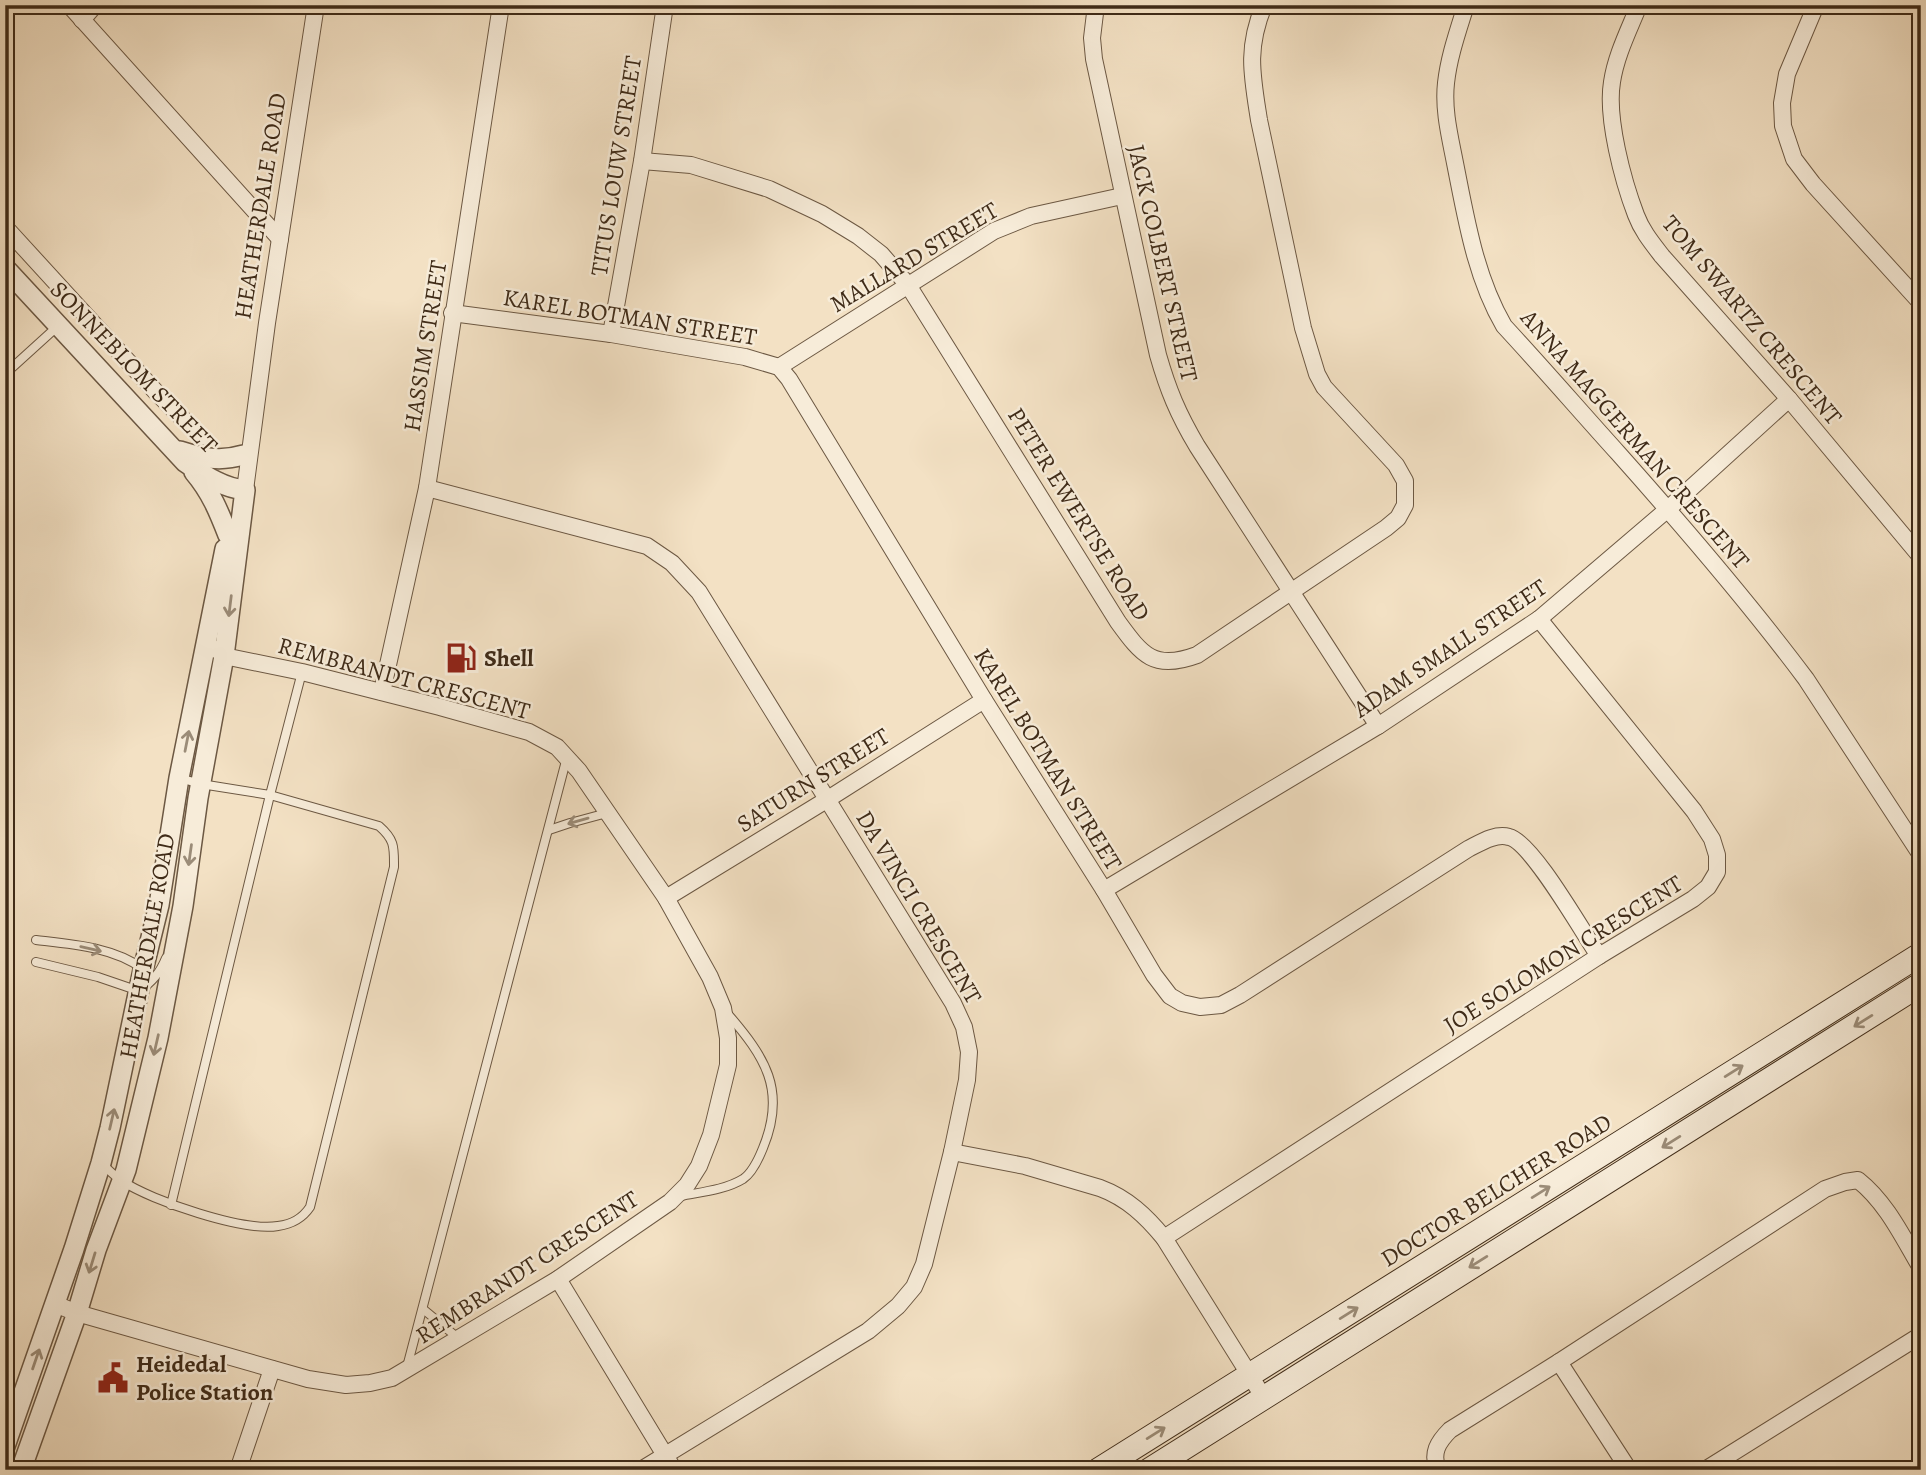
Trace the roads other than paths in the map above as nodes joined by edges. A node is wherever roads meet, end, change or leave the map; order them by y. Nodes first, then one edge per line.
1 (69, 5) edge
2 (95, 5) edge
3 (316, 5) edge
4 (501, 5) edge
5 (665, 5) edge
6 (1096, 5) edge
7 (1264, 5) edge
8 (1466, 5) edge
9 (1639, 5) edge
10 (1816, 5) edge
11 (82, 20) junction
12 (642, 161) junction
13 (1122, 196) junction
14 (5, 227) edge
15 (280, 239) junction
16 (5, 268) edge
17 (908, 285) junction
18 (1921, 303) edge
19 (452, 313) junction
20 (59, 325) junction
21 (611, 334) junction
22 (779, 367) junction
23 (5, 374) edge
24 (1788, 399) junction
25 (254, 414) junction
26 (201, 437) dead end
27 (243, 455) junction
28 (179, 456) junction
29 (426, 488) junction
30 (239, 489) junction
31 (1668, 509) junction
32 (228, 536) junction
33 (1915, 536) edge
34 (1921, 557) edge
35 (1290, 592) junction
36 (1538, 619) junction
37 (207, 641) junction
38 (224, 656) junction
39 (302, 672) junction
40 (196, 692) junction
41 (382, 692) junction
42 (984, 700) junction
43 (1378, 726) junction
44 (568, 757) junction
45 (179, 778) junction
46 (200, 791) junction
47 (270, 795) junction
48 (828, 799) junction
49 (607, 813) junction
50 (550, 830) junction
51 (1921, 855) edge
52 (167, 859) junction
53 (1104, 890) junction
54 (666, 898) junction
55 (183, 906) junction
56 (36, 940) dead end
57 (1921, 954) edge
58 (1598, 956) junction
59 (36, 962) dead end
60 (144, 981) junction
61 (1921, 984) edge
62 (164, 1006) junction
63 (723, 1008) junction
64 (952, 1152) junction
65 (101, 1164) junction
66 (120, 1187) junction
67 (675, 1197) junction
68 (171, 1205) junction
69 (1164, 1238) junction
70 (74, 1249) junction
71 (1921, 1268) edge
72 (558, 1279) junction
73 (55, 1304) junction
74 (423, 1309) junction
75 (77, 1312) junction
76 (1921, 1335) edge
77 (458, 1338) junction
78 (1559, 1362) junction
79 (272, 1369) junction
80 (407, 1370) junction
81 (1248, 1375) junction
82 (1264, 1398) junction
83 (5, 1446) edge
84 (665, 1455) junction
85 (24, 1461) edge
86 (238, 1470) edge
87 (641, 1470) edge
88 (674, 1470) edge
89 (1098, 1470) edge
90 (1149, 1470) edge
91 (1438, 1470) edge
92 (1629, 1470) edge
93 (1705, 1470) edge

1 - 11 street
2 - 11 street
3 - 15 street, HEATHERDALE ROAD
4 - 19 street, HASSIM STREET
5 - 12 street, TITUS LOUW STREET
6 - 13 street, JACK COLBERT STREET
7 - 35 street, PETER EWERTSE ROAD
8 - 31 street, ANNA MAGGERMAN CRESCENT
9 - 24 street, TOM SWARTZ CRESCENT
10 - 18 street
11 - 15 street
12 - 17 street, PETER EWERTSE ROAD
12 - 21 street, TITUS LOUW STREET
13 - 17 street, MALLARD STREET
13 - 35 street, JACK COLBERT STREET
14 - 26 street
15 - 25 street, HEATHERDALE ROAD
16 - 20 street, SONNEBLOM STREET
17 - 22 street, MALLARD STREET
17 - 35 street, PETER EWERTSE ROAD
19 - 21 street, KAREL BOTMAN STREET
19 - 29 street, HASSIM STREET
20 - 23 lane
20 - 28 street, SONNEBLOM STREET
21 - 22 street, KAREL BOTMAN STREET
22 - 42 street, KAREL BOTMAN STREET
24 - 31 street, ADAM SMALL STREET
24 - 33 street, TOM SWARTZ CRESCENT
25 - 27 street, HEATHERDALE ROAD
25 - 30 street, HEATHERDALE ROAD
27 - 28 street
27 - 30 street, HEATHERDALE ROAD
28 - 30 street, SONNEBLOM STREET
28 - 32 street
29 - 41 street, HASSIM STREET
29 - 48 street, DA VINCI CRESCENT
30 - 32 street, HEATHERDALE ROAD
30 -> 38 street, HEATHERDALE ROAD
31 - 36 street, ADAM SMALL STREET
31 - 51 street, ANNA MAGGERMAN CRESCENT
32 - 37 street, HEATHERDALE ROAD
33 - 34 street, TOM SWARTZ CRESCENT
35 - 43 street, JACK COLBERT STREET
36 - 43 street, ADAM SMALL STREET
36 - 58 street, JOE SOLOMON CRESCENT
37 - 38 street
37 - 40 street, HEATHERDALE ROAD
38 - 39 street, REMBRANDT CRESCENT
38 - 40 street
38 - 46 street, HEATHERDALE ROAD
39 - 41 street, REMBRANDT CRESCENT
39 - 47 lane
45 -> 40 street, HEATHERDALE ROAD
41 - 44 street, REMBRANDT CRESCENT
42 - 48 street, SATURN STREET
42 - 53 street, KAREL BOTMAN STREET
43 - 53 street, ADAM SMALL STREET
44 - 49 street, REMBRANDT CRESCENT
44 - 50 lane, REMBRANDT CRESCENT
45 - 46 lane
45 - 52 street, HEATHERDALE ROAD
46 - 47 lane
46 - 52 street
46 -> 55 street, HEATHERDALE ROAD
47 - 68 lane
47 - 68 lane
48 - 54 street, SATURN STREET
48 - 64 street, DA VINCI CRESCENT
49 -> 50 lane
49 - 54 street, REMBRANDT CRESCENT
50 - 74 lane, REMBRANDT CRESCENT
52 - 60 street, HEATHERDALE ROAD
53 - 58 street, KAREL BOTMAN STREET
54 - 63 street, REMBRANDT CRESCENT
55 - 60 lane
55 - 62 street, HEATHERDALE ROAD
56 -> 60 lane
81 -> 57 main road, DOCTOR BELCHER ROAD
58 - 69 street, JOE SOLOMON CRESCENT
59 - 60 lane
60 - 62 lane
65 -> 60 street, HEATHERDALE ROAD
61 -> 82 main road
62 -> 66 street, HEATHERDALE ROAD
63 - 67 street, REMBRANDT CRESCENT
63 - 67 lane
64 - 69 street
64 - 84 street, DA VINCI CRESCENT
65 - 66 lane
65 - 70 street, HEATHERDALE ROAD
66 - 68 lane
66 - 70 street
66 -> 75 street, HEATHERDALE ROAD
67 - 72 street, REMBRANDT CRESCENT
69 - 81 street
70 - 73 street, HEATHERDALE ROAD
71 - 78 street
72 - 77 street, REMBRANDT CRESCENT
72 - 84 street
73 - 75 street, REMBRANDT CRESCENT
83 -> 73 street, HEATHERDALE ROAD
74 - 77 lane
74 - 80 lane, REMBRANDT CRESCENT
75 - 79 street, REMBRANDT CRESCENT
75 - 85 street, HEATHERDALE ROAD
76 - 93 street
77 - 80 street, REMBRANDT CRESCENT
78 - 91 street
78 - 92 street
79 - 80 street, REMBRANDT CRESCENT
79 - 86 street
81 - 82 street
89 -> 81 main road, DOCTOR BELCHER ROAD
82 - 90 main road
83 - 85 street
84 - 87 street, DA VINCI CRESCENT
84 - 88 street

